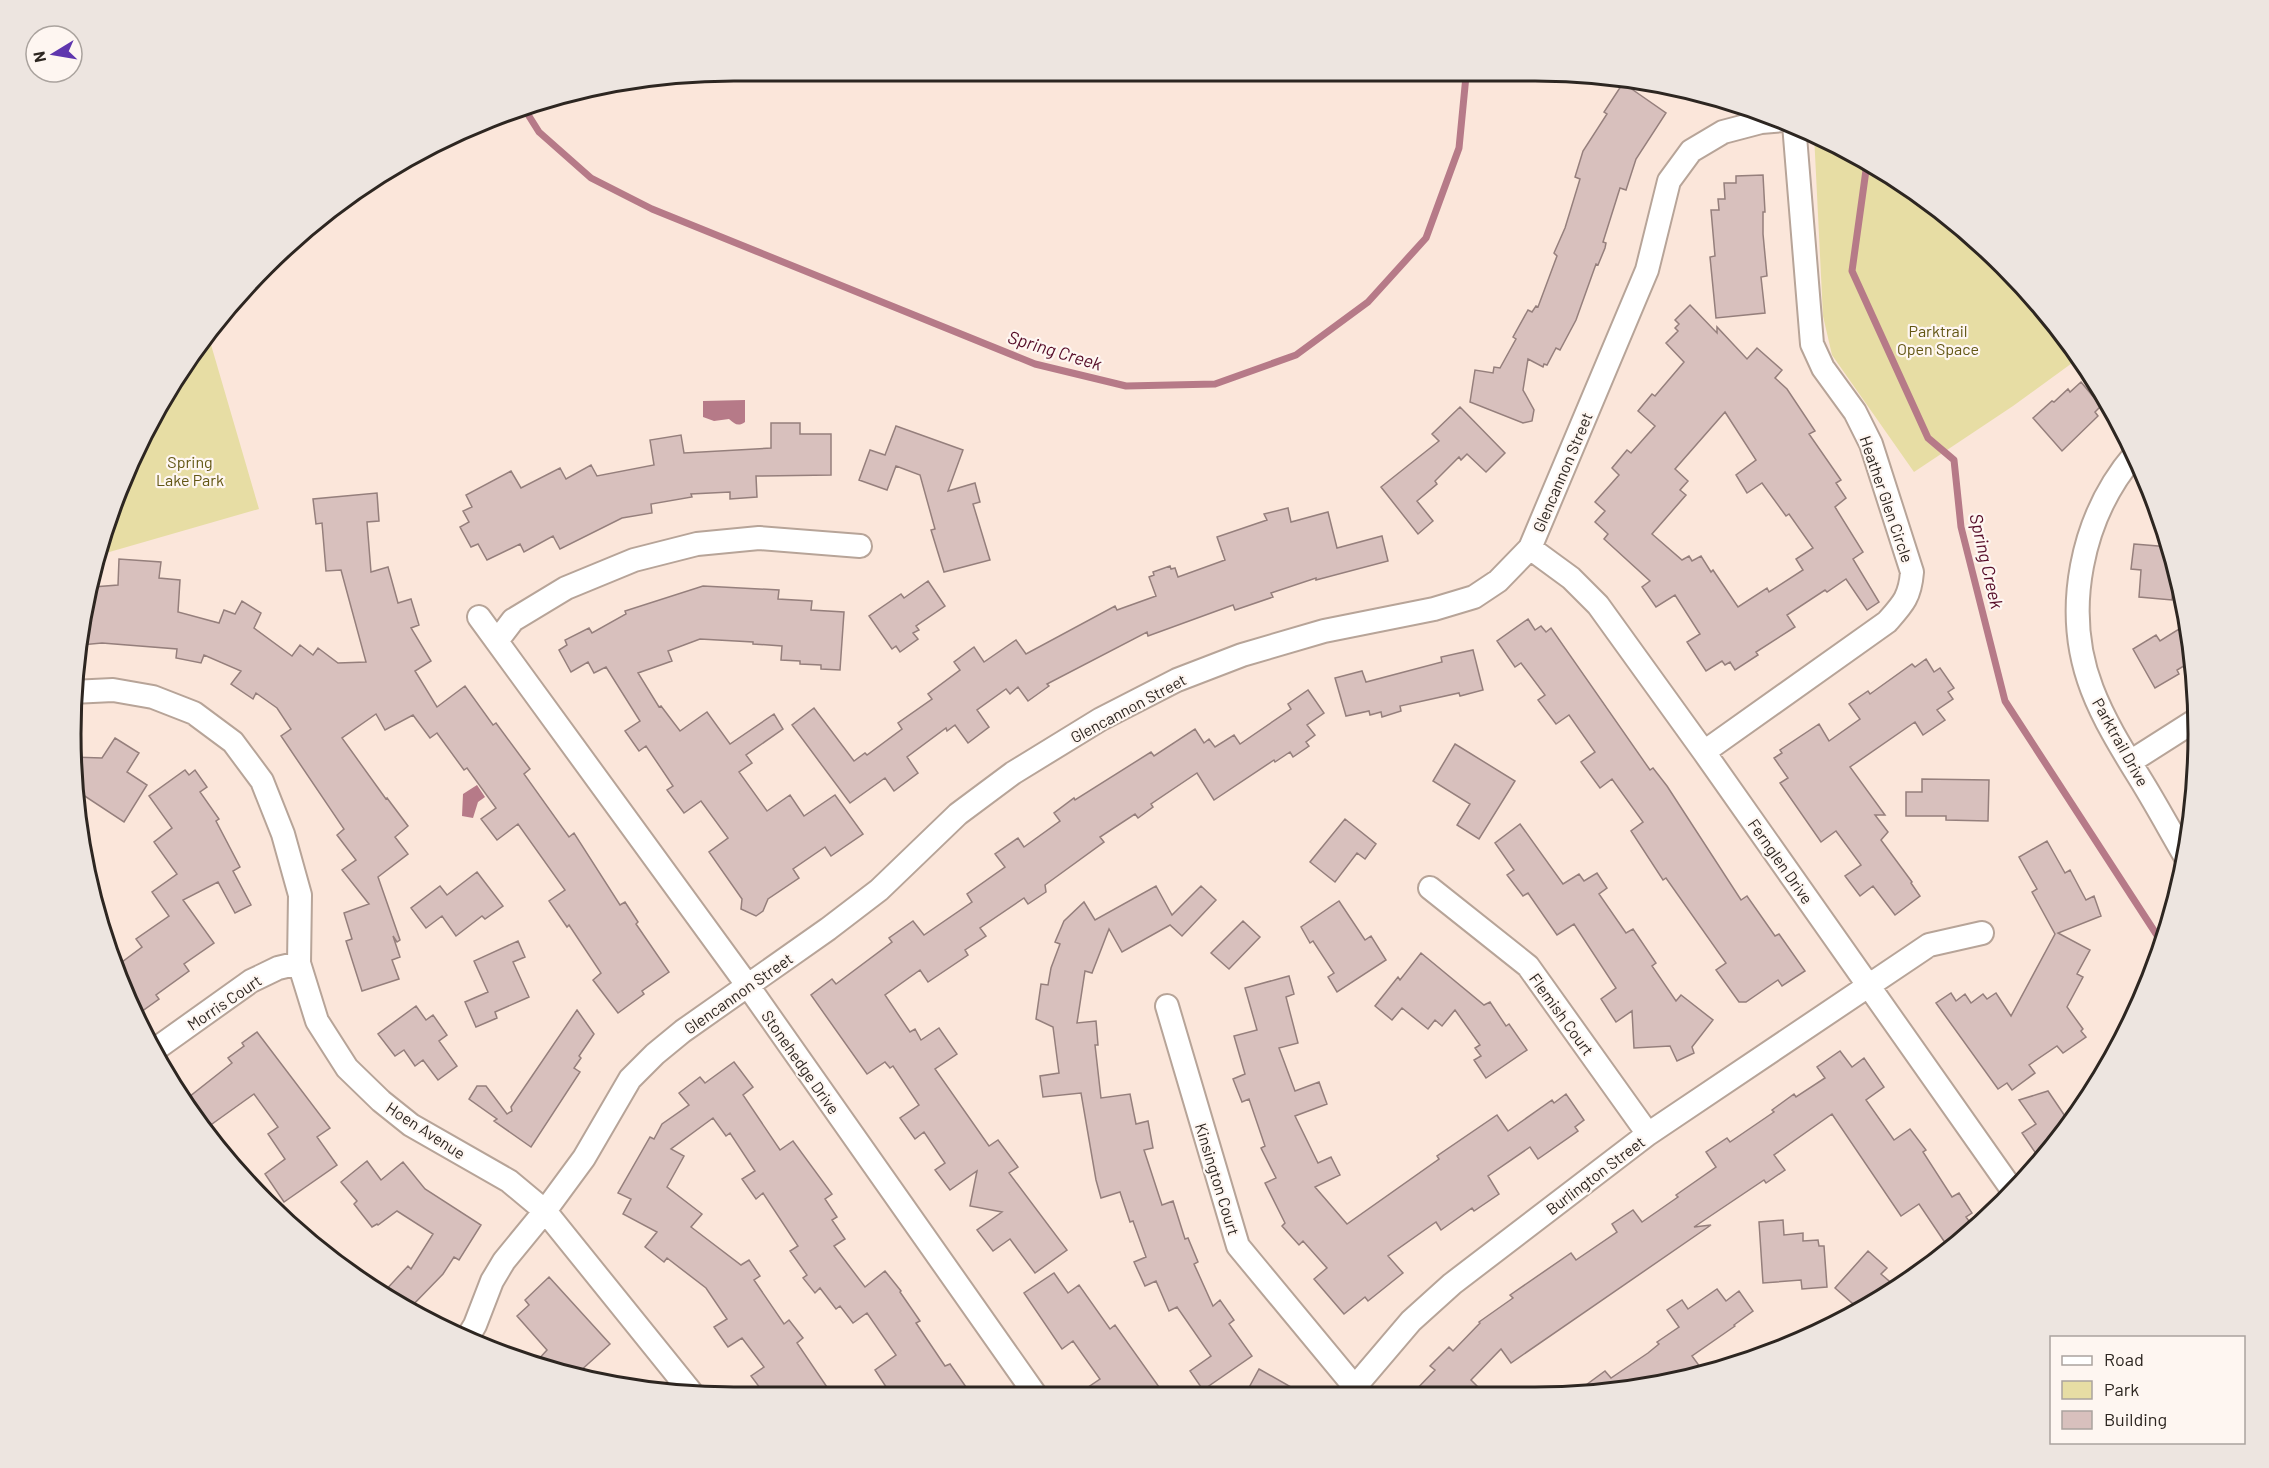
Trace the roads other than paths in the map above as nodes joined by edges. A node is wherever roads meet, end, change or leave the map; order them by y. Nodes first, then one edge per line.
1 (1761, 122) edge
2 (1795, 135) edge
3 (2128, 462) edge
4 (860, 546) dead end
5 (1530, 548) junction
6 (479, 617) dead end
7 (497, 641) junction
8 (82, 692) edge
9 (2188, 725) edge
10 (1704, 753) junction
11 (2130, 762) junction
12 (2178, 844) edge
13 (1430, 888) dead end
14 (1982, 933) dead end
15 (299, 963) junction
16 (748, 986) junction
17 (1869, 986) junction
18 (1167, 1006) dead end
19 (160, 1046) edge
20 (1648, 1134) junction
21 (2008, 1184) edge
22 (545, 1211) junction
23 (471, 1332) edge
24 (686, 1385) edge
25 (1030, 1387) edge
26 (1349, 1387) edge
27 (1354, 1387) edge

1 - 5 street, Glencannon Street
2 - 10 street, Heather Glen Circle
3 - 11 street, Parktrail Drive
4 - 7 street
5 - 10 street, Fernglen Drive
5 - 16 street, Glencannon Street
6 - 7 street, Stonehedge Drive
7 - 16 street, Stonehedge Drive
8 - 15 street, Hoen Avenue
9 - 11 street
10 - 17 street, Fernglen Drive
11 - 12 street, Parktrail Drive
13 - 20 street, Flemish Court
14 - 17 street, Burlington Street
15 - 19 street, Morris Court
15 - 22 street, Hoen Avenue
16 - 22 street, Glencannon Street
16 - 25 street, Stonehedge Drive
17 - 20 street, Burlington Street
17 - 21 street, Fernglen Drive
18 - 26 street, Kinsington Court
20 - 27 street, Burlington Street
22 - 23 street, Glencannon Street
22 - 24 street, Hoen Avenue

